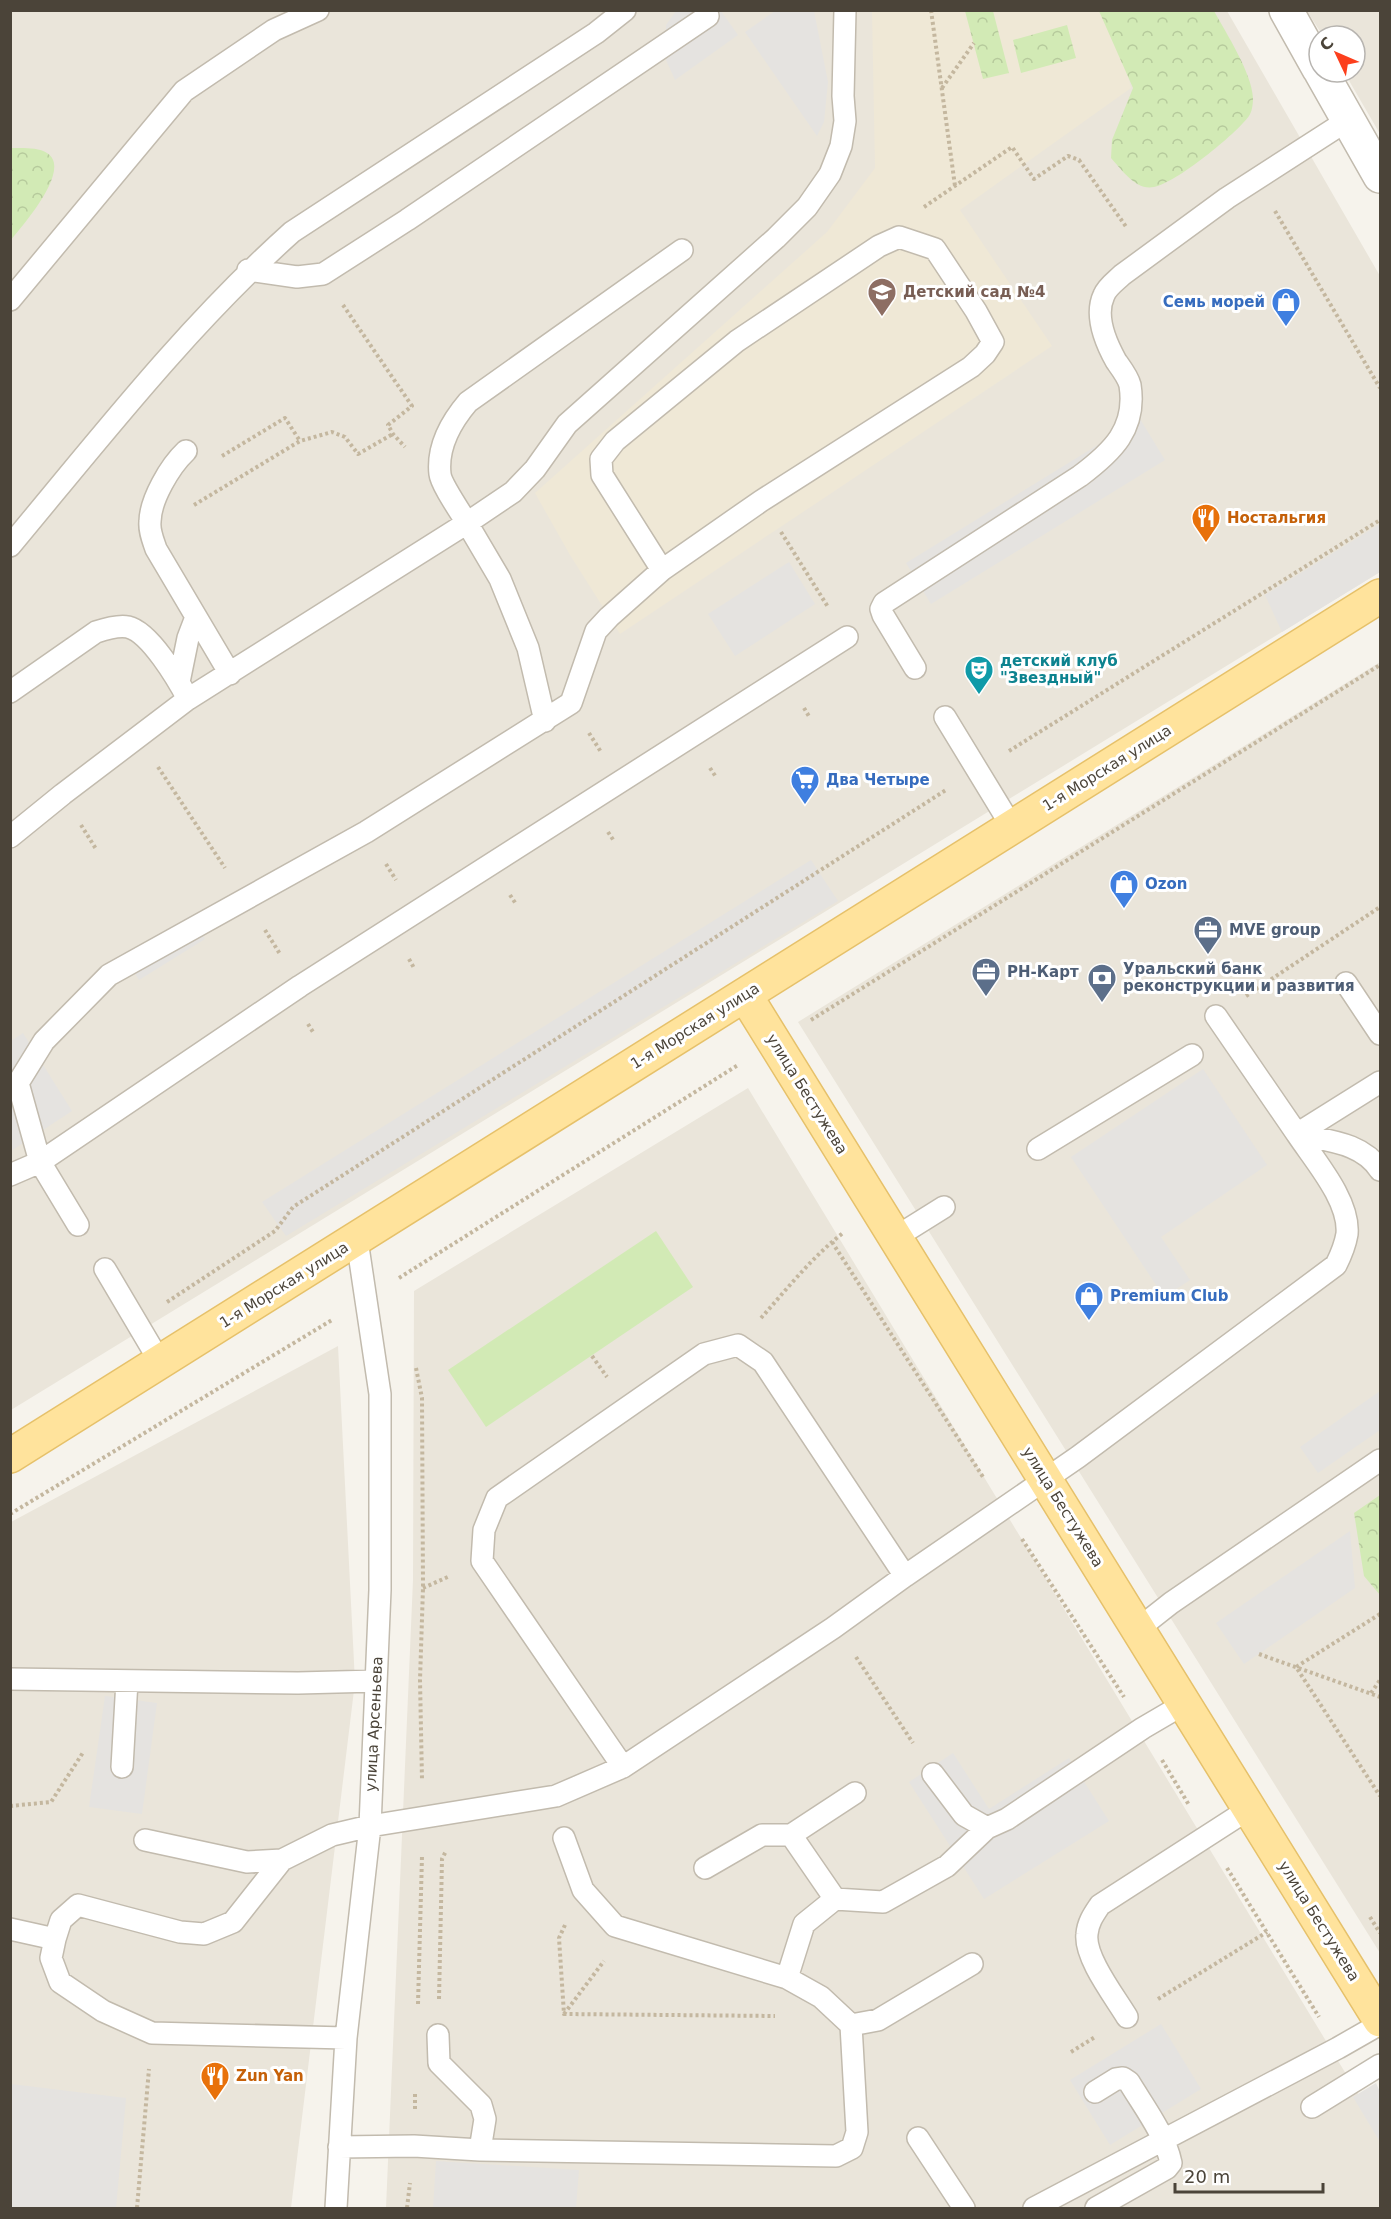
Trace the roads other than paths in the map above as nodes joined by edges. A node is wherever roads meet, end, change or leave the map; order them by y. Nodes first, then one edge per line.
1 (318, 10) edge
2 (625, 10) edge
3 (845, 10) edge
4 (1286, 10) edge
5 (708, 16) dead end
6 (1307, 47) edge
7 (1328, 84) edge
8 (1348, 120) junction
9 (1380, 176) edge
10 (682, 250) dead end
11 (249, 270) junction
12 (10, 300) edge
13 (186, 452) dead end
14 (467, 523) junction
15 (10, 546) edge
16 (662, 570) junction
17 (1380, 596) edge
18 (196, 617) junction
19 (847, 637) road end
20 (915, 668) dead end
21 (230, 674) junction
22 (184, 691) junction
23 (10, 692) edge
24 (945, 717) dead end
25 (545, 721) junction
26 (1012, 827) junction
27 (10, 837) edge
28 (1346, 983) dead end
29 (745, 995) junction
30 (1216, 1016) road end
31 (1380, 1034) edge
32 (1192, 1055) dead end
33 (1380, 1082) edge
34 (1298, 1134) junction
35 (1038, 1149) dead end
36 (40, 1161) junction
37 (1380, 1170) edge
38 (10, 1175) edge
39 (944, 1207) dead end
40 (78, 1225) dead end
41 (896, 1238) junction
42 (357, 1239) junction
43 (105, 1269) dead end
44 (160, 1362) junction
45 (10, 1456) edge
46 (1380, 1460) edge
47 (1045, 1479) junction
48 (905, 1576) junction
49 (1138, 1629) junction
50 (10, 1679) edge
51 (127, 1681) junction
52 (376, 1681) junction
53 (1184, 1704) junction
54 (122, 1767) dead end
55 (623, 1767) junction
56 (933, 1774) road end
57 (855, 1793) dead end
58 (1249, 1809) junction
59 (370, 1826) junction
60 (987, 1828) junction
61 (791, 1835) junction
62 (564, 1838) dead end
63 (145, 1840) dead end
64 (282, 1860) junction
65 (705, 1868) dead end
66 (835, 1899) junction
67 (10, 1929) edge
68 (55, 1938) junction
69 (972, 1964) dead end
70 (787, 1978) junction
71 (1127, 2017) road end
72 (846, 2021) junction
73 (1380, 2022) edge
74 (438, 2035) road end
75 (346, 2038) junction
76 (1380, 2065) edge
77 (1095, 2092) dead end
78 (1312, 2107) dead end
79 (918, 2138) dead end
80 (1163, 2140) junction
81 (339, 2147) junction
82 (480, 2150) junction
83 (336, 2208) edge
84 (964, 2208) edge
85 (1034, 2208) edge
86 (1096, 2208) edge

1 - 12 lane
2 - 11 lane
3 - 14 lane
4 - 6 street
5 - 11 lane
7 - 8 street
8 - 9 street
8 - 20 lane
10 - 14 lane
11 - 15 lane
13 - 18 lane
14 - 21 lane
14 - 25 lane
16 - 16 lane
16 - 25 lane
17 - 26 main road, 1-я Морская улица
18 - 21 lane
18 - 22 lane
19 - 36 lane
21 - 22 lane
22 - 23 lane
22 - 27 lane
24 - 26 lane
25 - 36 lane
26 - 29 main road, 1-я Морская улица
28 - 31 lane
29 - 41 main road, улица Бестужева
29 - 42 main road, 1-я Морская улица
30 - 34 lane
32 - 35 lane
33 - 34 lane
34 - 37 lane
34 - 47 lane
36 - 38 lane
36 - 40 lane
39 - 41 lane
41 - 47 main road, улица Бестужева
42 - 44 main road, 1-я Морская улица
42 - 52 lane, улица Арсеньева
43 - 44 lane
44 - 45 main road, 1-я Морская улица
46 - 49 lane
47 - 48 lane
47 - 49 main road, улица Бестужева
48 - 55 lane
48 - 55 lane
49 - 53 main road, улица Бестужева
50 - 51 lane
51 - 52 lane
51 - 54 lane
52 - 59 lane, улица Арсеньева
53 - 58 main road, улица Бестужева
53 - 60 lane
55 - 59 lane
56 - 60 lane
57 - 61 lane
58 - 71 lane
58 - 73 main road, улица Бестужева
59 - 64 lane
59 - 75 lane, улица Арсеньева
60 - 66 lane
61 - 65 lane
61 - 66 lane
62 - 70 lane
63 - 64 lane
64 - 68 lane
66 - 70 lane
67 - 68 lane
68 - 75 lane
69 - 72 lane
70 - 72 lane
72 - 82 lane
73 - 80 lane
74 - 82 lane
75 - 81 lane, улица Арсеньева
76 - 78 lane
77 - 80 lane
79 - 84 lane
80 - 85 lane
80 - 86 lane
81 - 82 lane
81 - 83 lane, улица Арсеньева

